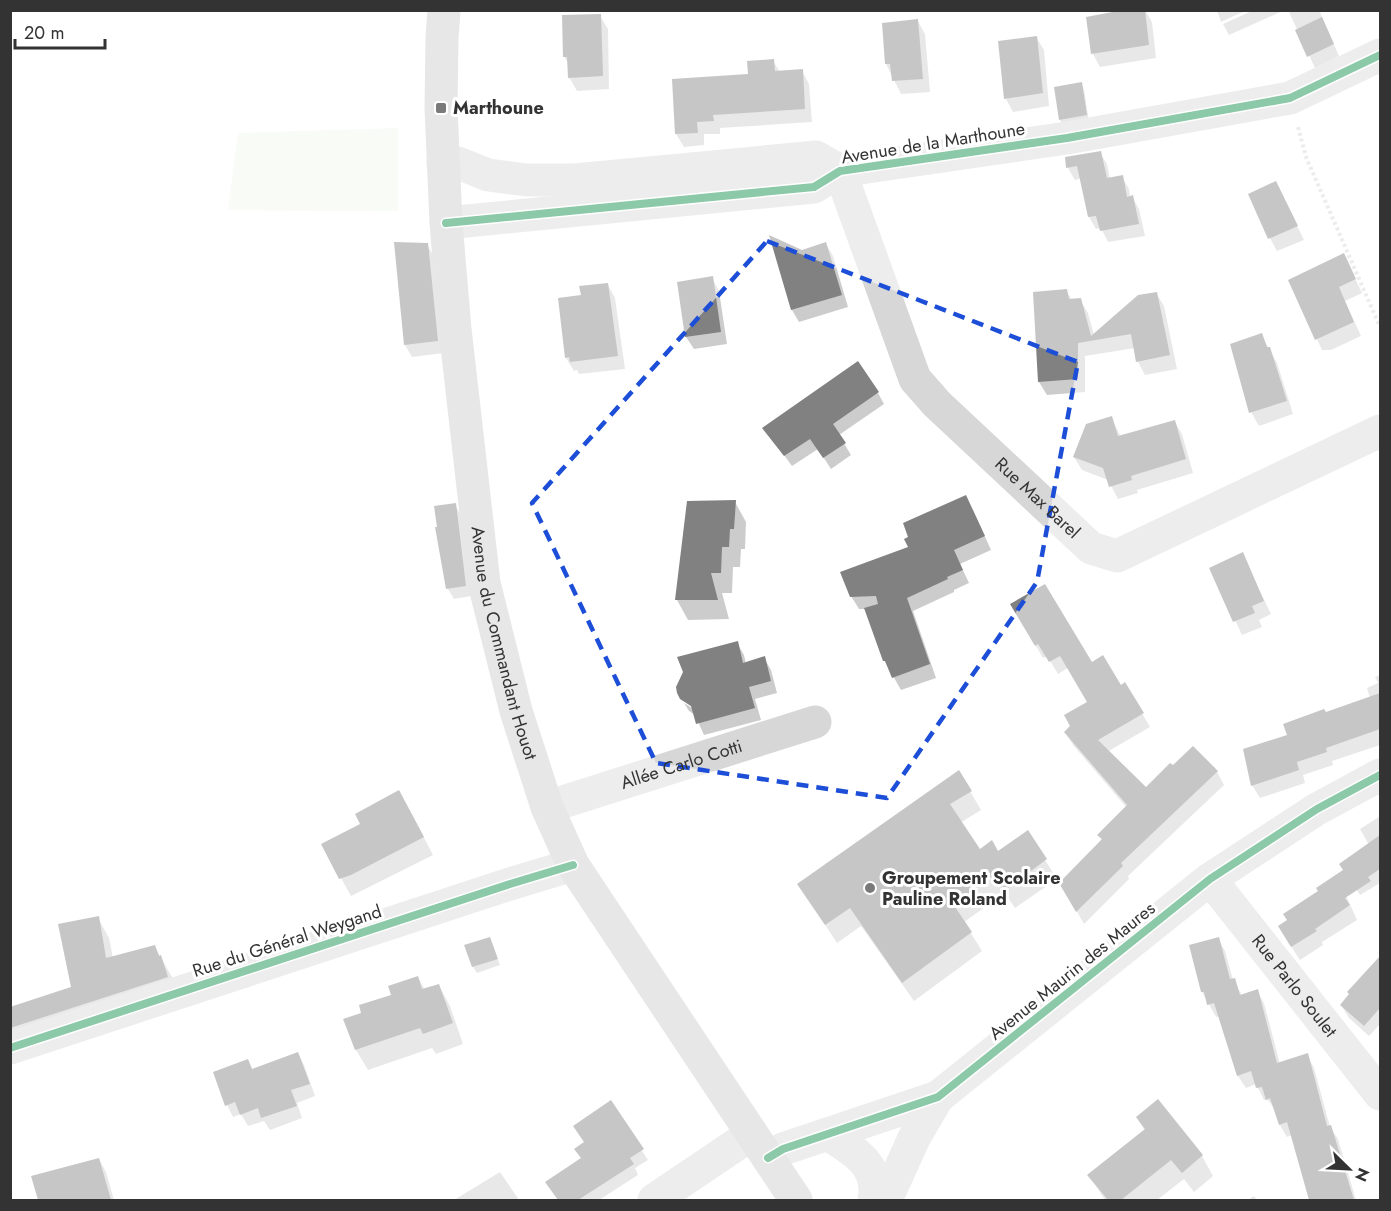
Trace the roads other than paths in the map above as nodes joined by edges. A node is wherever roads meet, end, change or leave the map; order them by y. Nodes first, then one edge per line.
1 (444, 10) edge
2 (1380, 55) edge
3 (443, 163) junction
4 (840, 171) junction
5 (446, 223) junction
6 (1380, 430) edge
7 (815, 722) dead end
8 (1380, 775) edge
9 (547, 807) junction
10 (573, 865) junction
11 (1209, 879) junction
12 (10, 1048) edge
13 (1377, 1083) edge
14 (938, 1097) junction
15 (826, 1134) junction
16 (760, 1146) junction
17 (654, 1200) edge
18 (796, 1200) edge
19 (874, 1200) edge
20 (880, 1200) edge

1 - 3 main road, Avenue du Commandant Houot
2 - 4 street, Avenue de la Marthoune
3 - 4 street, Avenue de la Marthoune
3 - 5 main road, Avenue du Commandant Houot
4 - 5 street, Avenue de la Marthoune
4 - 6 street, Rue Max Barel
5 - 9 main road, Avenue du Commandant Houot
7 - 9 street, Allée Carlo Cotti
8 - 11 street, Avenue Maurin des Maures
9 - 10 main road, Avenue du Commandant Houot
10 - 12 street, Rue du Général Weygand
10 - 16 main road, Avenue du Commandant Houot
11 - 13 street, Rue Parlo Soulet
11 - 14 street, Avenue Maurin des Maures
14 - 15 street, Avenue Maurin des Maures
14 - 20 street, Avenue Maurin des Maures
15 - 16 street, Avenue Maurin des Maures
15 - 19 street
16 - 17 street, Avenue Maurin des Maures
16 - 18 main road, Avenue du Commandant Houot

